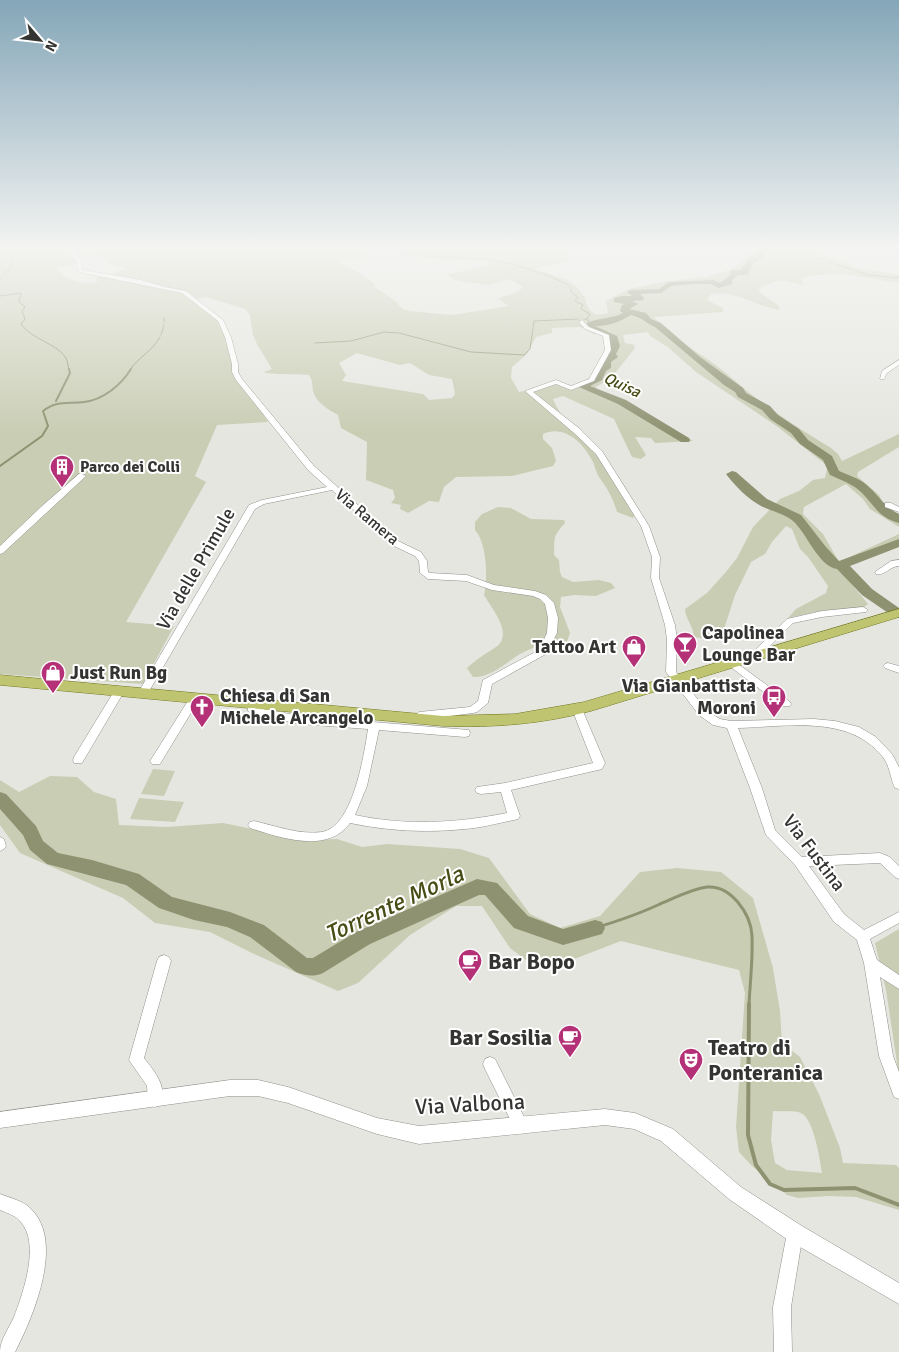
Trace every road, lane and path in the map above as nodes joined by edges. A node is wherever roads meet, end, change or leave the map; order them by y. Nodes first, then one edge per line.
1 (206, 309) edge
2 (582, 322) dead end
3 (899, 362) edge
4 (882, 378) dead end
5 (82, 476) dead end
6 (332, 488) junction
7 (888, 505) dead end
8 (899, 510) edge
9 (0, 551) edge
10 (899, 563) edge
11 (879, 572) dead end
12 (863, 610) dead end
13 (894, 615) edge
14 (761, 654) junction
15 (731, 663) junction
16 (888, 666) dead end
17 (899, 670) edge
18 (0, 680) edge
19 (677, 680) junction
20 (120, 690) junction
21 (143, 692) junction
22 (195, 698) junction
23 (786, 704) dead end
24 (577, 709) junction
25 (304, 716) junction
26 (406, 718) junction
27 (731, 725) junction
28 (374, 726) junction
29 (465, 733) dead end
30 (78, 760) dead end
31 (156, 761) dead end
32 (899, 785) edge
33 (505, 787) junction
34 (481, 790) dead end
35 (347, 818) junction
36 (254, 825) dead end
37 (0, 842) edge
38 (0, 846) edge
39 (799, 862) junction
40 (899, 874) edge
41 (899, 918) edge
42 (863, 937) junction
43 (164, 961) dead end
44 (871, 962) junction
45 (899, 983) edge
46 (490, 1064) dead end
47 (899, 1092) edge
48 (154, 1100) junction
49 (0, 1120) edge
50 (521, 1126) junction
51 (0, 1202) edge
52 (795, 1232) junction
53 (899, 1294) edge
54 (6, 1352) edge
55 (783, 1352) edge

1 - 6 street, Via Ramera
2 - 19 street
3 - 4 street
5 - 9 street
6 - 21 street, Via delle Primule
6 - 26 street, Via Ramera
7 - 8 street
10 - 11 street
12 - 14 street
13 - 14 main road, Via Ramera
14 - 15 main road, Via Ramera
15 - 19 main road, Via Ramera
15 - 23 street
16 - 17 street
18 - 20 main road, Via Ramera
19 - 24 main road, Via Ramera
19 - 27 street
20 - 21 main road, Via Ramera
20 - 30 street
21 - 22 main road, Via Ramera
22 - 25 main road, Via Ramera
22 - 31 street
24 - 26 main road, Via Ramera
24 - 33 street
25 - 26 main road, Via Ramera
25 - 28 street, Via Ramera
27 - 32 street
27 - 39 street, Via Fustina
28 - 29 street, Via Ramera
28 - 35 street
33 - 34 street
33 - 35 street
35 - 36 street
37 - 38 street
39 - 40 street
39 - 42 street, Via Fustina
41 - 42 street
42 - 44 street
43 - 48 street
44 - 45 street
44 - 47 street
46 - 50 street
48 - 49 street, Via Valbona
48 - 50 street, Via Valbona
50 - 52 street, Via Valbona
51 - 54 street
52 - 53 street, Via Valbona
52 - 55 street

